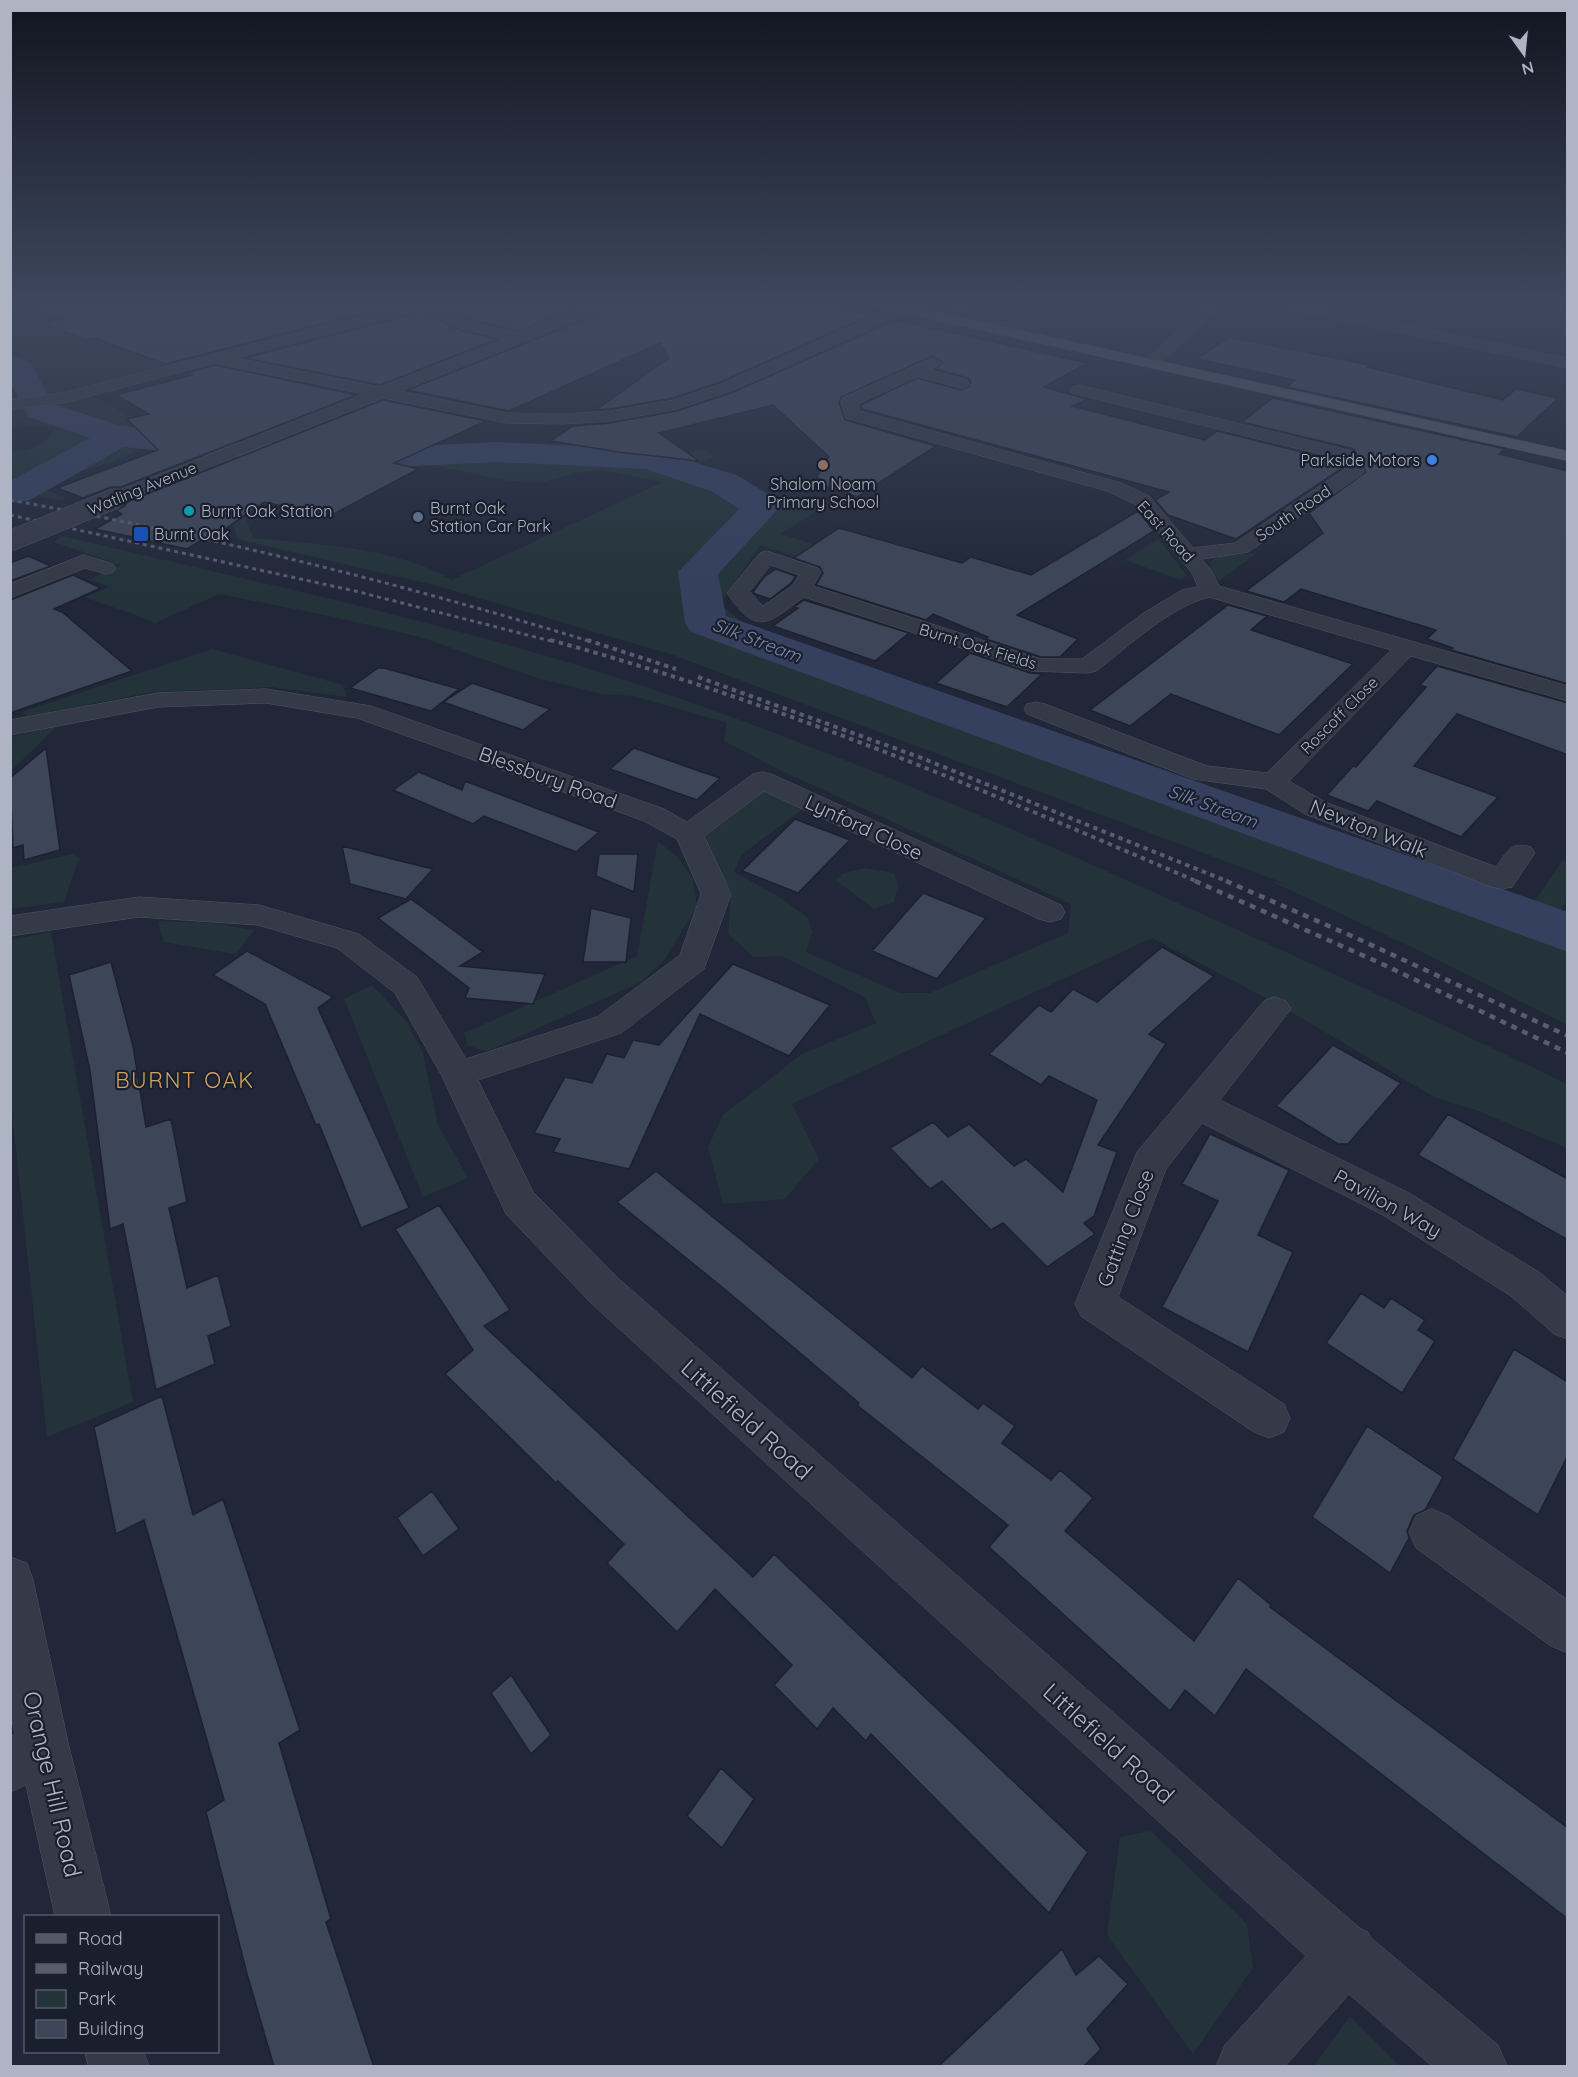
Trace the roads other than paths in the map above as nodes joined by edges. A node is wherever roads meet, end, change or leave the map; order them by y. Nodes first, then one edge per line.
1 (46, 400) edge
2 (364, 400) edge
3 (417, 400) edge
4 (689, 400) edge
5 (854, 400) edge
6 (1119, 400) edge
7 (1313, 400) edge
8 (10, 405) edge
9 (1568, 456) edge
10 (10, 541) edge
11 (1188, 555) junction
12 (106, 568) dead end
13 (801, 589) dead end
14 (1210, 590) junction
15 (10, 592) edge
16 (1406, 648) junction
17 (1568, 694) edge
18 (1036, 709) dead end
19 (10, 728) edge
20 (1273, 782) junction
21 (689, 834) junction
22 (1521, 853) dead end
23 (1050, 912) dead end
24 (10, 926) edge
25 (1275, 1009) dead end
26 (458, 1074) junction
27 (1196, 1104) junction
28 (1568, 1321) edge
29 (1269, 1418) dead end
30 (1432, 1532) dead end
31 (10, 1580) edge
32 (1568, 1629) edge
33 (27, 1756) edge
34 (82, 1915) edge
35 (1348, 1952) junction
36 (1246, 2067) edge
37 (1477, 2067) edge

1 - 8 street
2 - 10 street, Watling Avenue, bridge
3 - 4 street
5 - 11 street, East Road
6 - 11 street, South Road
7 - 9 main road
11 - 14 street, East Road
12 - 15 street
13 - 14 street, Burnt Oak Fields
14 - 16 street
16 - 17 street
16 - 20 street, Roscoff Close
18 - 20 street, Newton Walk
19 - 21 street, Blessbury Road
20 - 22 street, Newton Walk
21 - 23 street, Lynford Close
21 - 26 street
24 - 26 street, Littlefield Road
25 - 27 street
26 - 35 street, Littlefield Road
27 - 28 street, Pavilion Way
27 - 29 street, Gatting Close
30 - 32 street
31 - 33 street, Orange Hill Road
33 - 34 street, Orange Hill Road
35 - 36 street
35 - 37 street, Littlefield Road

